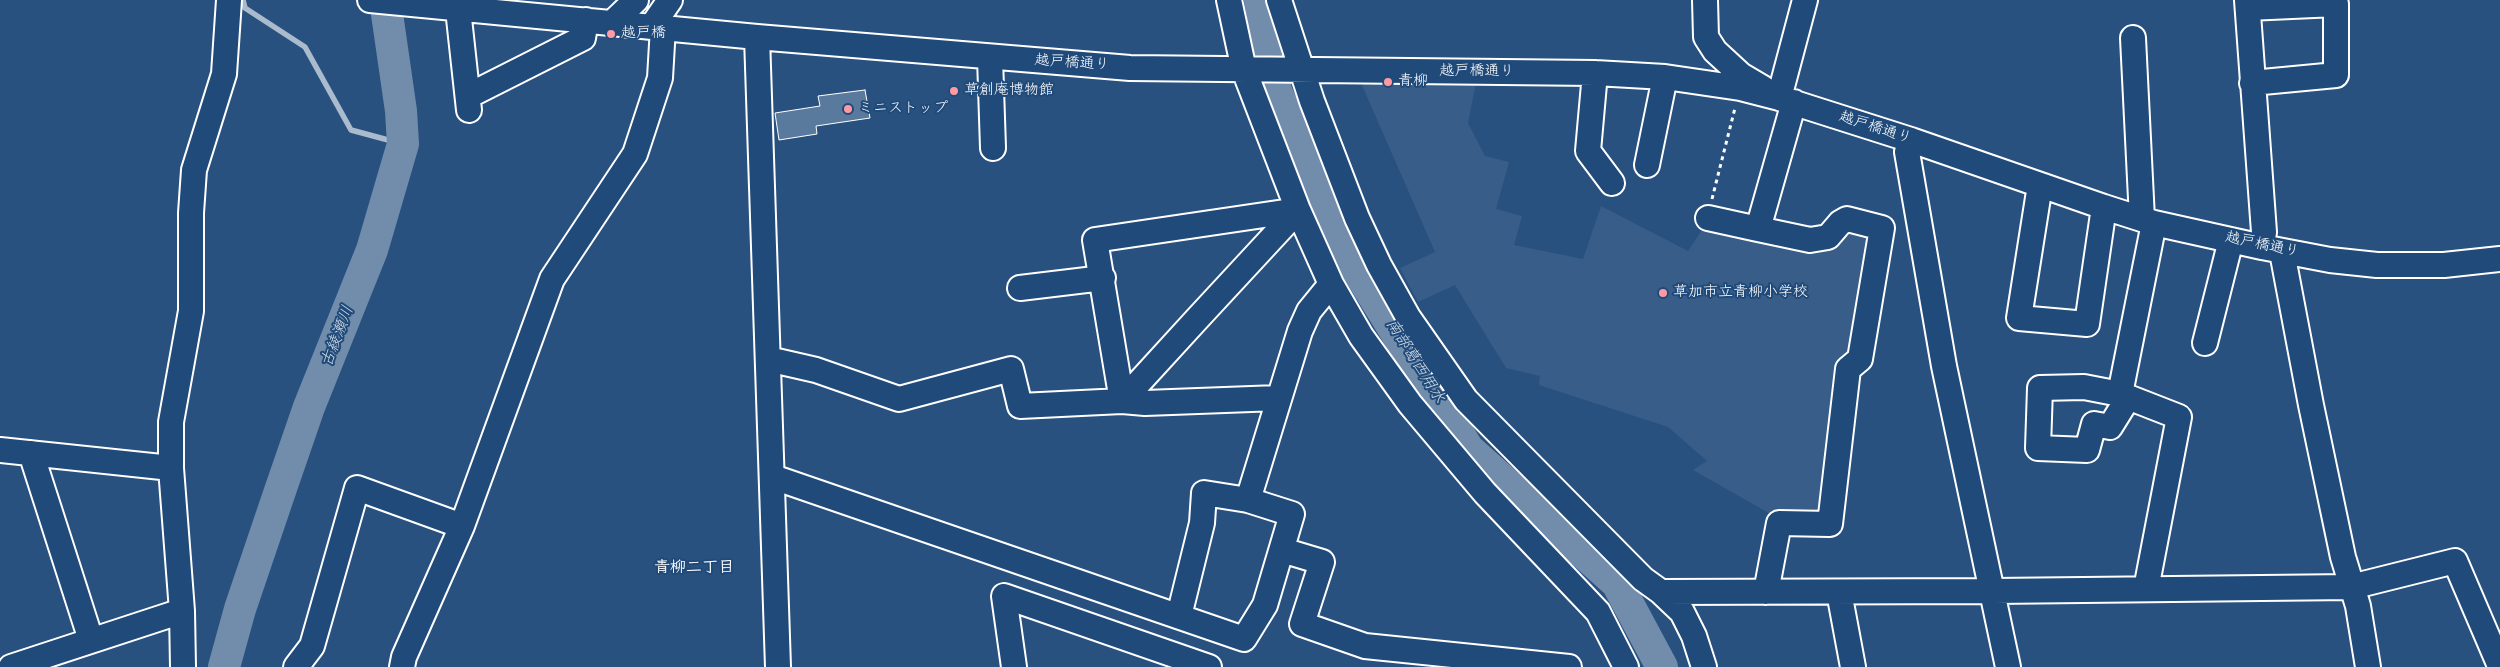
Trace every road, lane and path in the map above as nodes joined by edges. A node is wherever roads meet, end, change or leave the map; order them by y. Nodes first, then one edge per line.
1 (229, 0) edge
2 (370, 0) edge
3 (636, 0) edge
4 (670, 0) edge
5 (1230, 0) edge
6 (1279, 0) edge
7 (1705, 0) edge
8 (1805, 0) edge
9 (458, 4) edge
10 (2247, 4) edge
11 (586, 20) junction
12 (613, 22) junction
13 (658, 27) junction
14 (757, 37) junction
15 (2132, 38) dead end
16 (990, 58) junction
17 (1248, 70) junction
18 (1298, 70) junction
19 (1595, 73) junction
20 (1665, 77) junction
21 (2252, 83) junction
22 (1740, 88) junction
23 (1787, 100) junction
24 (1911, 140) junction
25 (993, 148) dead end
26 (1647, 165) dead end
27 (1612, 183) dead end
28 (2040, 185) junction
29 (2104, 207) junction
30 (1298, 210) junction
31 (1708, 218) joint
32 (2148, 221) junction
33 (1758, 230) junction
34 (2231, 240) junction
35 (2272, 250) junction
36 (2500, 259) edge
37 (1103, 278) junction
38 (1331, 284) junction
39 (1020, 288) dead end
40 (2206, 343) dead end
41 (768, 359) junction
42 (1278, 398) junction
43 (1122, 401) junction
44 (0, 450) edge
45 (31, 453) junction
46 (171, 468) junction
47 (773, 477) junction
48 (1248, 500) junction
49 (462, 526) junction
50 (1282, 550) junction
51 (2351, 587) junction
52 (2146, 589) junction
53 (1661, 592) junction
54 (1766, 592) junction
55 (1839, 592) junction
56 (1994, 592) junction
57 (182, 611) junction
58 (1179, 616) junction
59 (91, 640) junction
60 (0, 662) edge
61 (2500, 666) edge
62 (2, 667) edge
63 (11, 667) edge
64 (183, 667) edge
65 (296, 667) edge
66 (402, 667) edge
67 (778, 667) edge
68 (1014, 667) edge
69 (1209, 667) edge
70 (1569, 667) edge
71 (1626, 667) edge
72 (1704, 667) edge
73 (1854, 667) edge
74 (2008, 667) edge
75 (2368, 667) edge

1 - 46 street
2 - 9 street, 越戸橋通り
3 - 12 street
4 - 13 street
5 - 17 street
6 - 18 street
7 - 23 street
8 - 23 street
9 - 11 street, 越戸橋通り
9 - 11 street
10 - 21 street
10 - 21 street
11 - 12 street, 越戸橋通り
12 - 13 street, 越戸橋通り
13 - 14 street, 越戸橋通り
13 - 49 street
14 - 16 street, 越戸橋通り
14 - 41 street
15 - 32 street
16 - 17 street, 越戸橋通り
16 - 25 street
17 - 18 street, 越戸橋通り
17 - 30 street
18 - 19 street, 越戸橋通り
18 - 53 street
19 - 20 street, 越戸橋通り
19 - 27 street
20 - 22 street, 越戸橋通り
20 - 26 street
21 - 35 street
22 - 23 street, 越戸橋通り
22 - 31 path
23 - 24 street, 越戸橋通り
23 - 33 street
24 - 28 street, 越戸橋通り
24 - 56 street
28 - 29 street, 越戸橋通り
28 - 29 street
29 - 32 street, 越戸橋通り
30 - 37 street
30 - 38 street
30 - 43 street
31 - 33 street
32 - 34 street, 越戸橋通り
32 - 52 street
33 - 54 street
34 - 35 street, 越戸橋通り
34 - 40 street
35 - 36 street, 越戸橋通り
35 - 51 street
37 - 39 street
37 - 43 street
38 - 42 street
38 - 71 street
41 - 43 street
41 - 47 street
42 - 43 street
42 - 48 street
44 - 45 street
45 - 46 street
45 - 59 street
46 - 57 street
47 - 58 street
47 - 67 street
48 - 50 street
48 - 58 street
49 - 65 street
49 - 66 street
50 - 58 street
50 - 70 street
51 - 52 street
51 - 61 street
51 - 75 street
52 - 56 street
53 - 54 street
53 - 72 street
54 - 55 street
55 - 56 street
55 - 73 street
56 - 74 street
57 - 59 street
57 - 64 street
59 - 63 street
60 - 62 street
68 - 69 street

